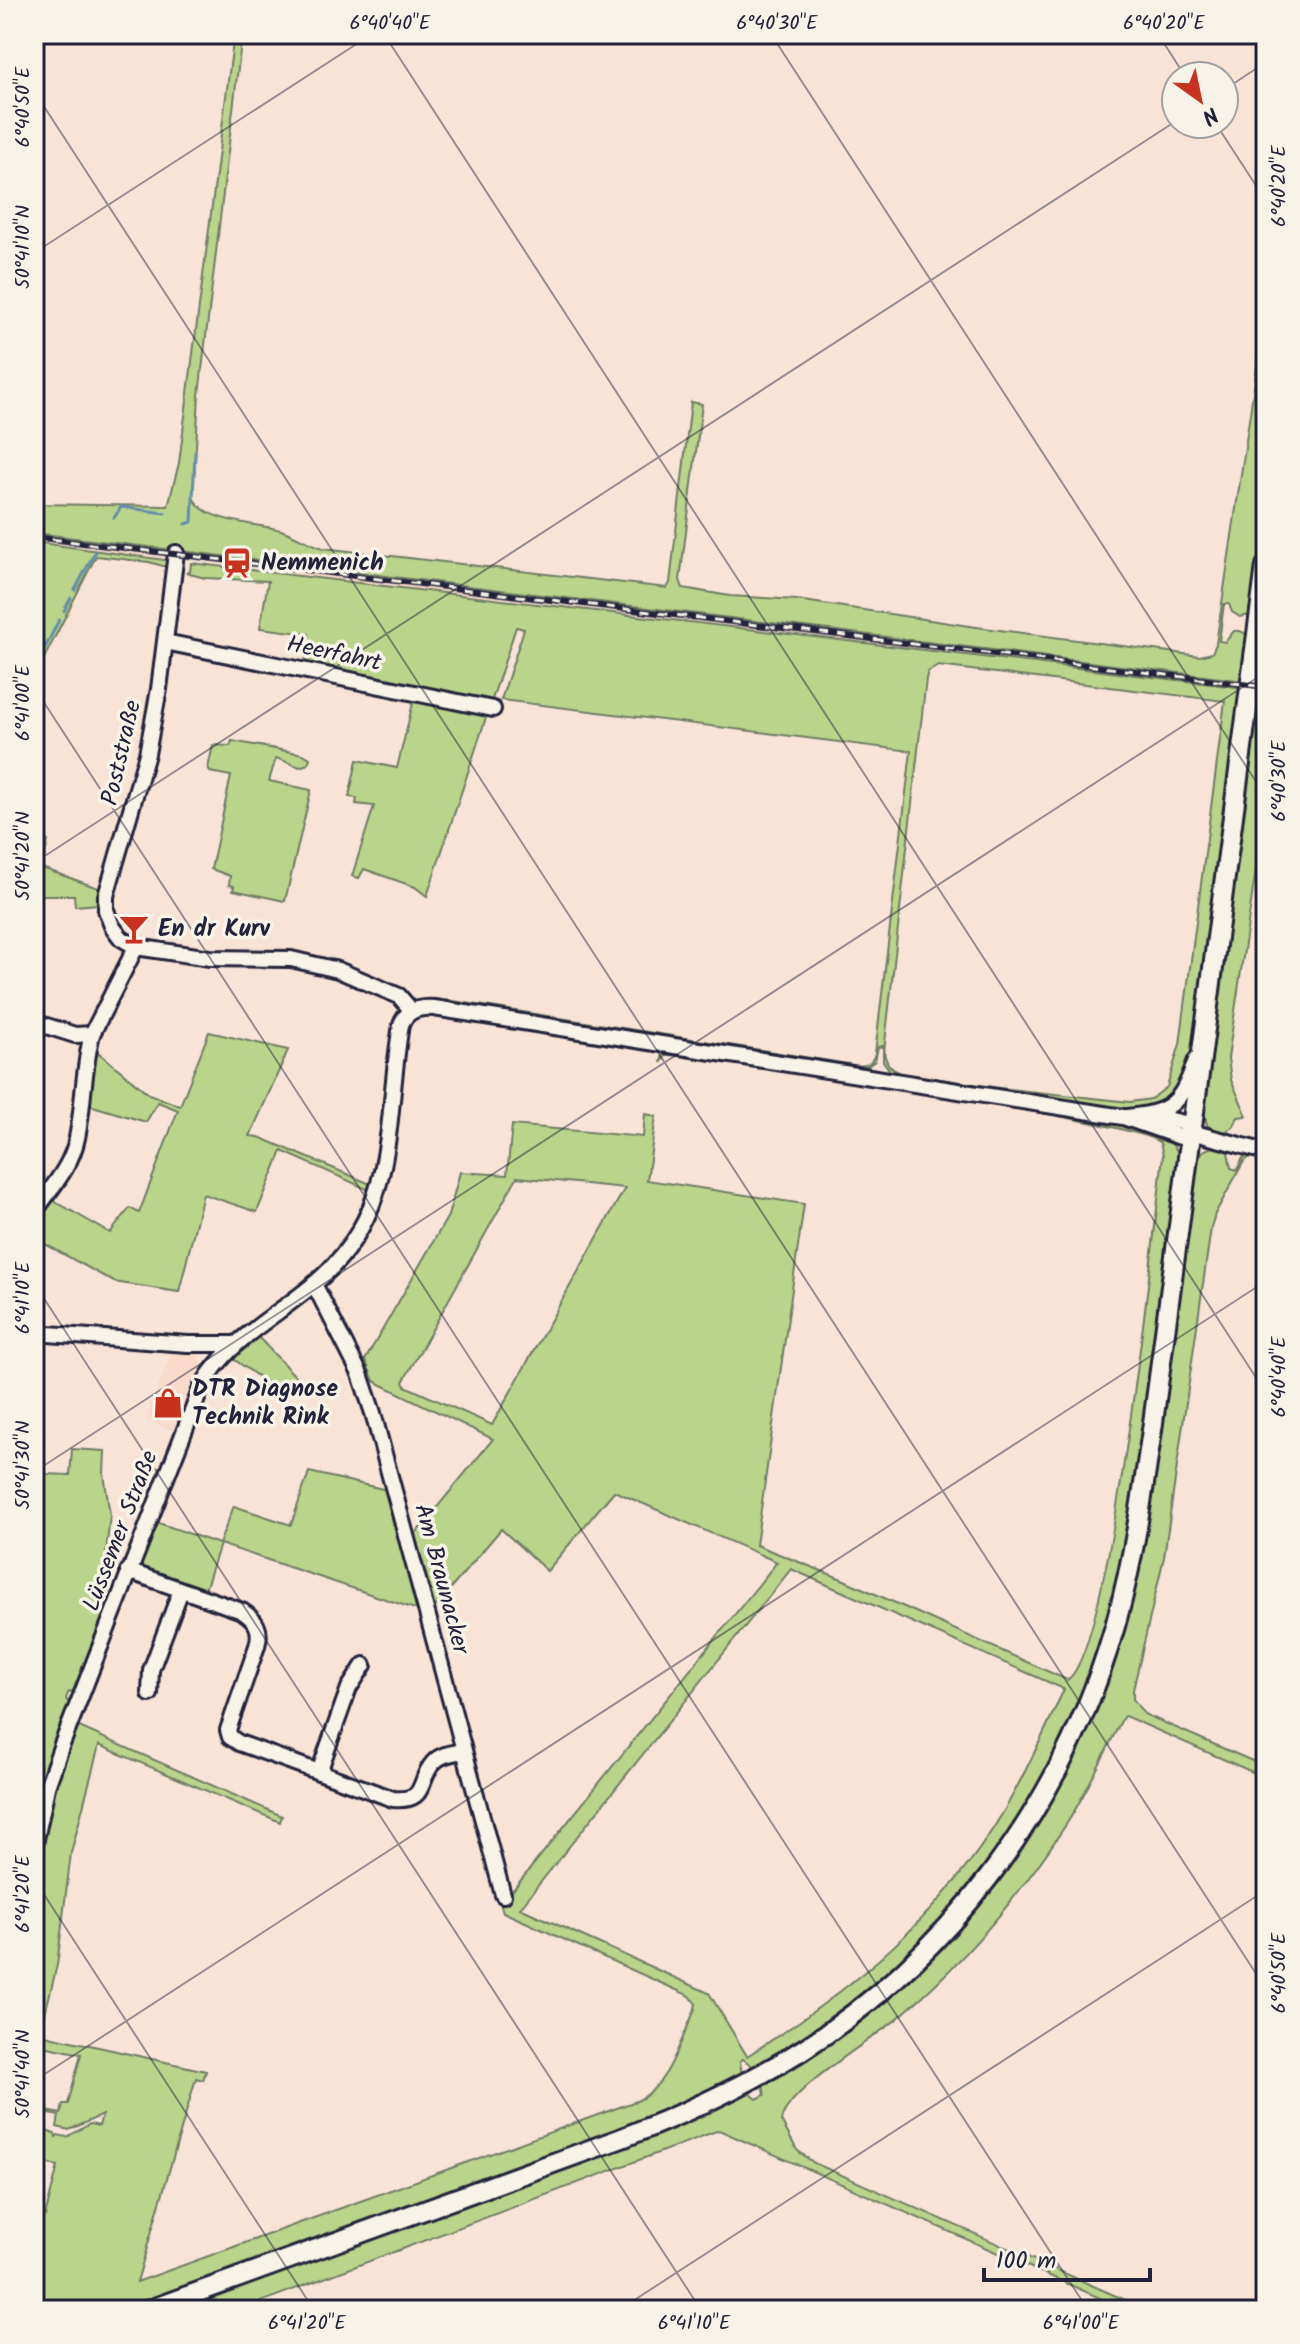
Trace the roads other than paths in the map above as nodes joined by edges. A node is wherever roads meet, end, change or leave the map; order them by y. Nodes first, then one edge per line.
1 (176, 553) dead end
2 (1266, 566) edge
3 (165, 642) junction
4 (493, 709) dead end
5 (136, 947) junction
6 (412, 1011) junction
7 (34, 1022) edge
8 (92, 1034) junction
9 (1204, 1036) junction
10 (1145, 1115) junction
11 (1123, 1117) junction
12 (1191, 1132) junction
13 (1266, 1152) edge
14 (34, 1213) edge
15 (314, 1284) junction
16 (34, 1333) edge
17 (234, 1344) junction
18 (128, 1571) junction
19 (181, 1590) junction
20 (364, 1665) dead end
21 (150, 1694) dead end
22 (463, 1751) junction
23 (319, 1772) junction
24 (34, 1849) edge
25 (503, 1895) dead end
26 (149, 2310) edge

1 - 3 street, Poststraße
2 - 9 street
3 - 4 street, Heerfahrt
3 - 5 street, Poststraße
5 - 6 street
5 - 8 street
6 - 11 street
6 - 15 street, Lüssemer Straße
7 - 8 street
8 - 14 street
9 - 10 street
9 - 12 street
10 - 11 street
10 - 12 street
11 - 12 street
12 - 13 street
12 - 26 street
15 - 17 street, Lüssemer Straße
15 - 22 street, Am Braunacker
16 - 17 street
17 - 18 street, Lüssemer Straße
18 - 19 street
18 - 24 street, Lüssemer Straße
19 - 21 street
19 - 23 street
20 - 23 street
22 - 23 street
22 - 25 street, Am Braunacker

